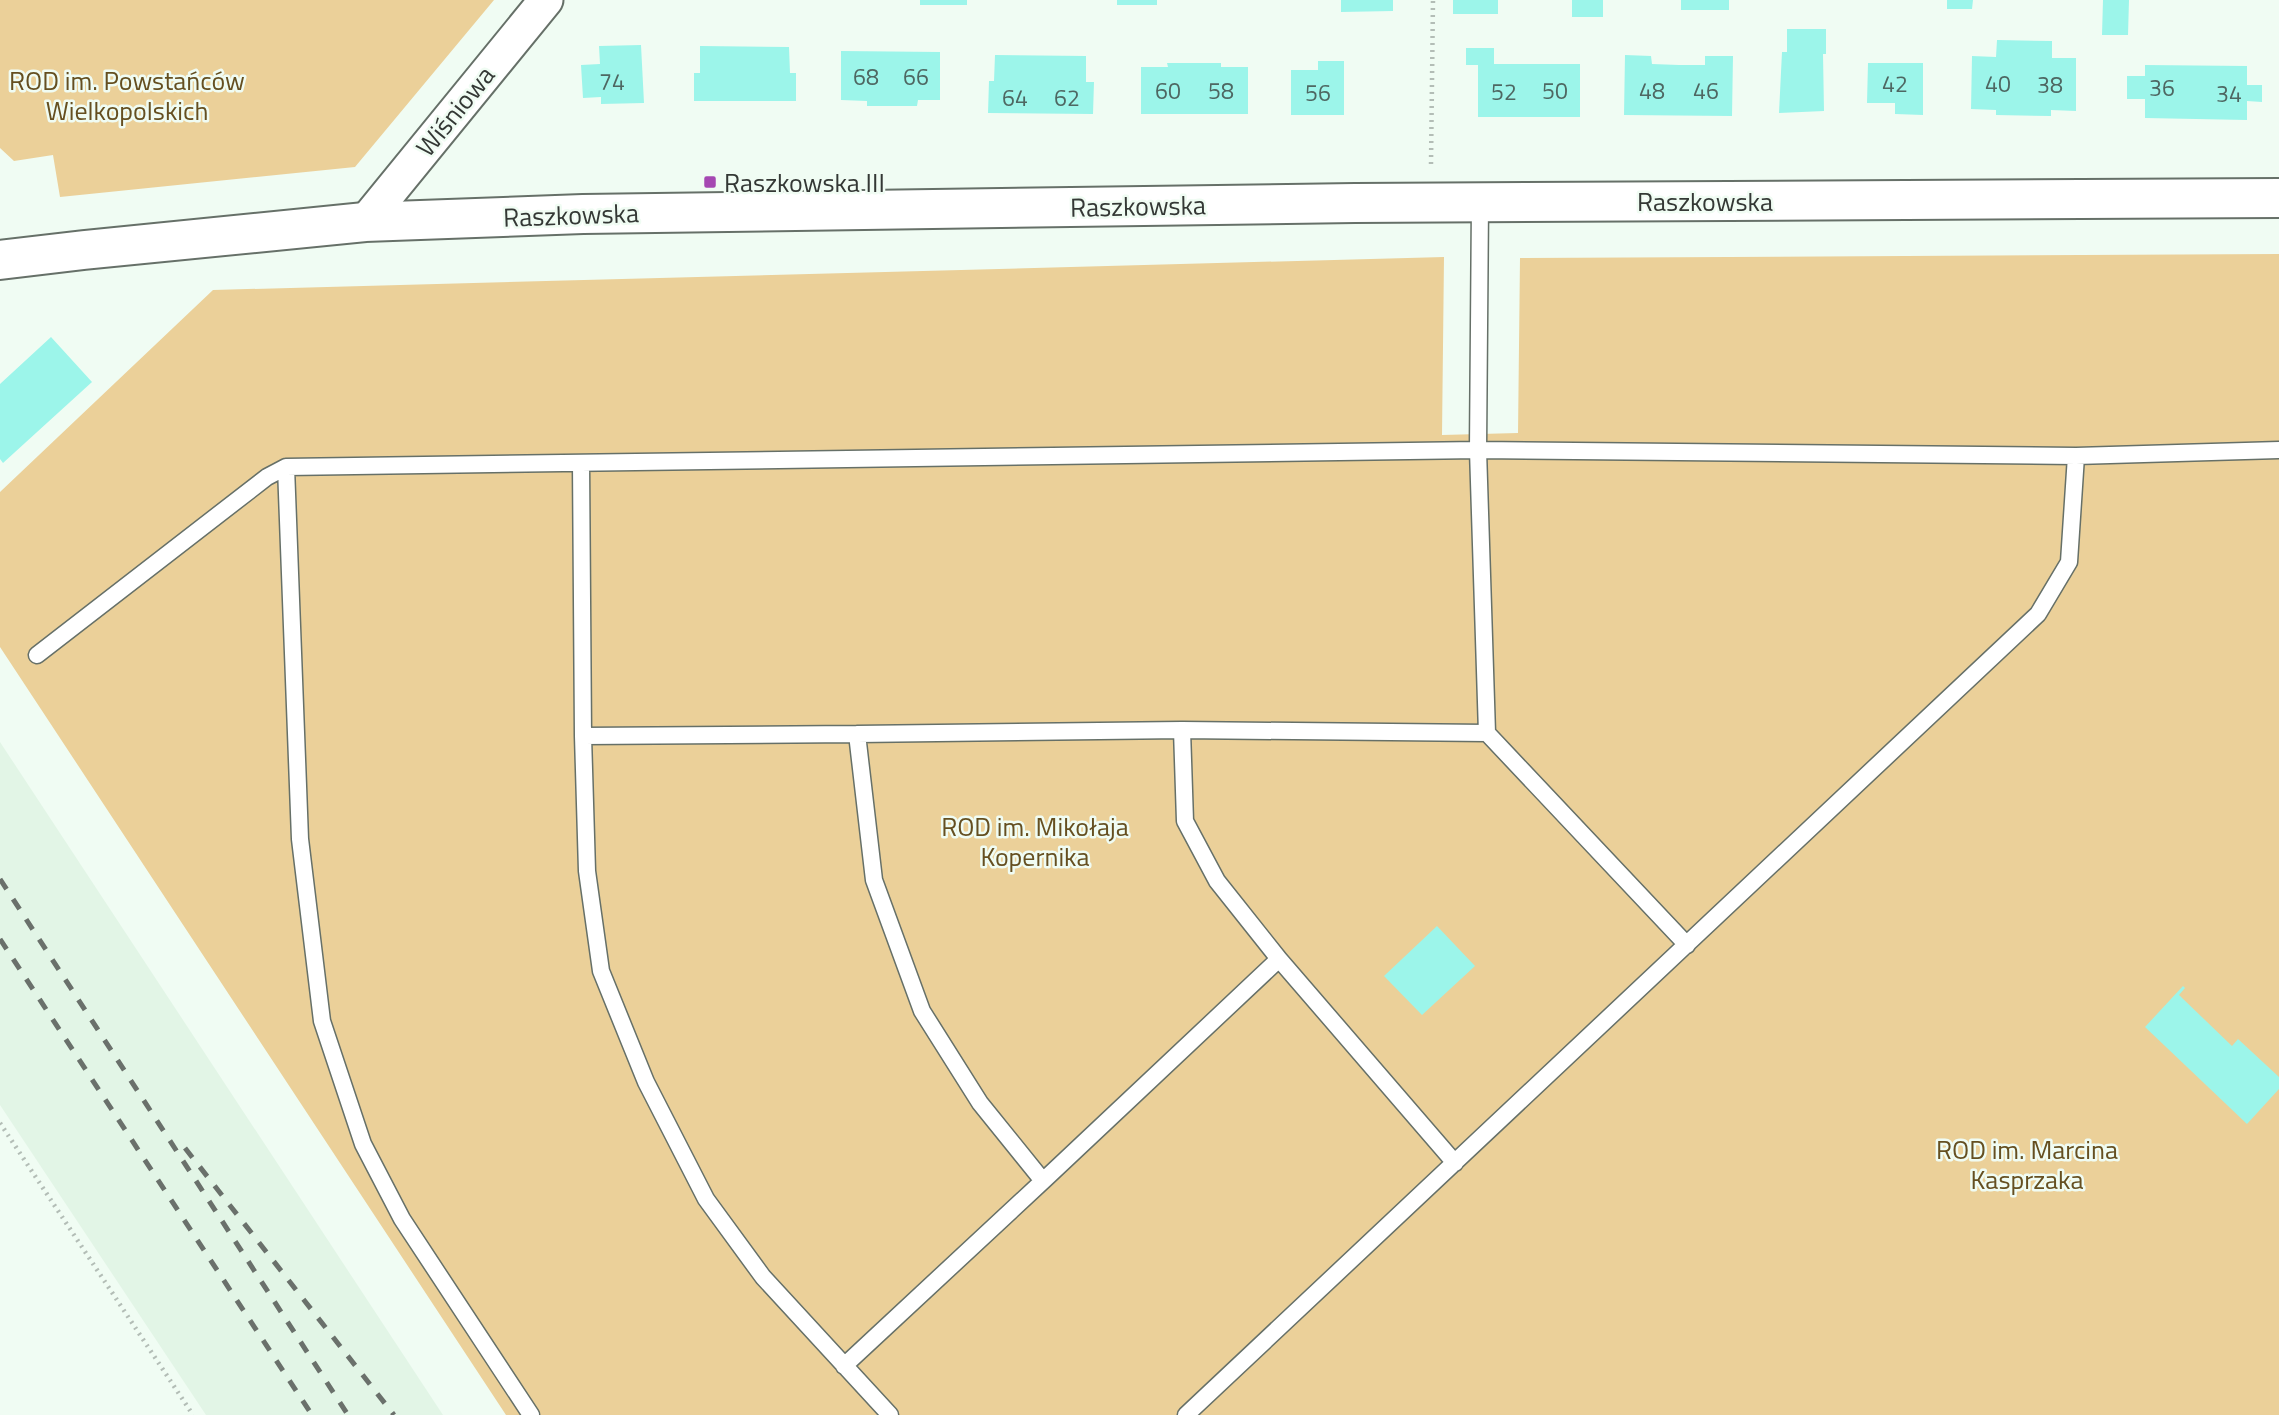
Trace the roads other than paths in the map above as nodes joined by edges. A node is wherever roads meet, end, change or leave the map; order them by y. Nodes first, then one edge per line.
1 (546, 0) edge
2 (2279, 198) edge
3 (1480, 203) junction
4 (365, 222) junction
5 (0, 260) edge
6 (1478, 450) junction
7 (2279, 450) edge
8 (2076, 456) junction
9 (581, 463) junction
10 (286, 467) junction
11 (37, 655) dead end
12 (1182, 730) junction
13 (1487, 733) junction
14 (858, 734) junction
15 (583, 736) junction
16 (1687, 945) junction
17 (1279, 959) junction
18 (1455, 1163) junction
19 (1043, 1181) junction
20 (844, 1366) junction
21 (531, 1415) edge
22 (890, 1415) edge
23 (1186, 1415) edge

1 - 4 street, Wiśniowa
2 - 3 street, Raszkowska
3 - 4 street, Raszkowska
3 - 6 lane
4 - 5 street, Raszkowska
6 - 8 lane
6 - 9 lane
6 - 13 lane
7 - 8 lane
8 - 16 lane
9 - 10 lane
9 - 15 lane
10 - 11 lane
10 - 21 lane
12 - 13 lane
12 - 14 lane
12 - 17 lane
13 - 16 lane
14 - 15 lane
14 - 19 lane
15 - 20 lane
16 - 18 lane
17 - 18 lane
17 - 19 lane
18 - 23 lane
19 - 20 lane
20 - 22 lane

